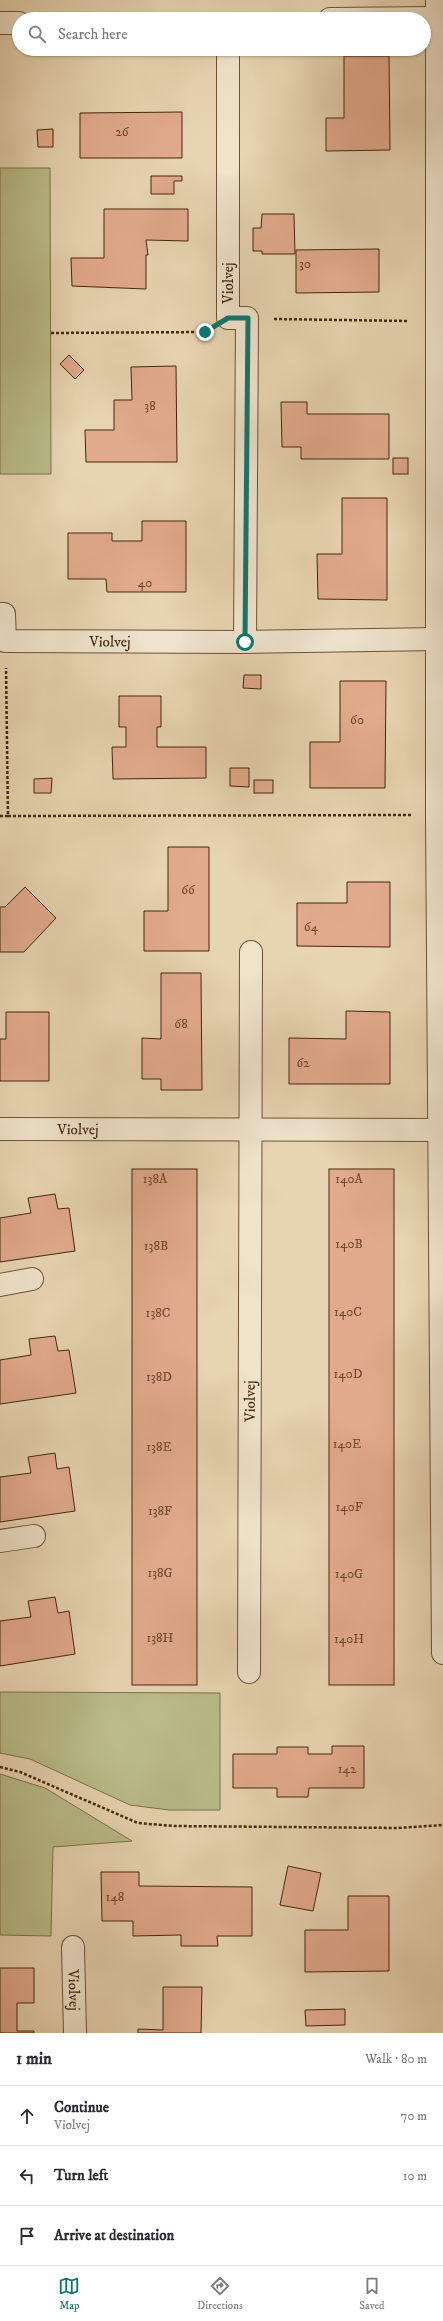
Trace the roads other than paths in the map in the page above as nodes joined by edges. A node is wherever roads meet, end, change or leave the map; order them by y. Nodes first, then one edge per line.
1 (437, 9) edge
2 (405, 12) edge
3 (0, 23) edge
4 (12, 23) edge
5 (228, 56) edge
6 (440, 318) edge
7 (0, 614) edge
8 (439, 639) junction
9 (245, 642) junction
10 (251, 952) dead end
11 (0, 1129) edge
12 (440, 1130) junction
13 (251, 1131) junction
14 (32, 1279) dead end
15 (0, 1285) edge
16 (442, 1322) edge
17 (34, 1536) dead end
18 (0, 1541) edge
19 (443, 1653) edge
20 (249, 1672) dead end
21 (73, 1948) dead end
22 (75, 2033) edge

1 - 2 street
1 - 6 street
3 - 4 street
5 - 9 street, Violvej
6 - 8 street
7 - 9 street, Violvej
8 - 9 street, Violvej
8 - 12 street
10 - 13 street, Violvej
11 - 13 street, Violvej
12 - 13 street, Violvej
12 - 16 street
13 - 20 street, Violvej
14 - 15 street
16 - 19 street
17 - 18 street
21 - 22 street, Violvej

